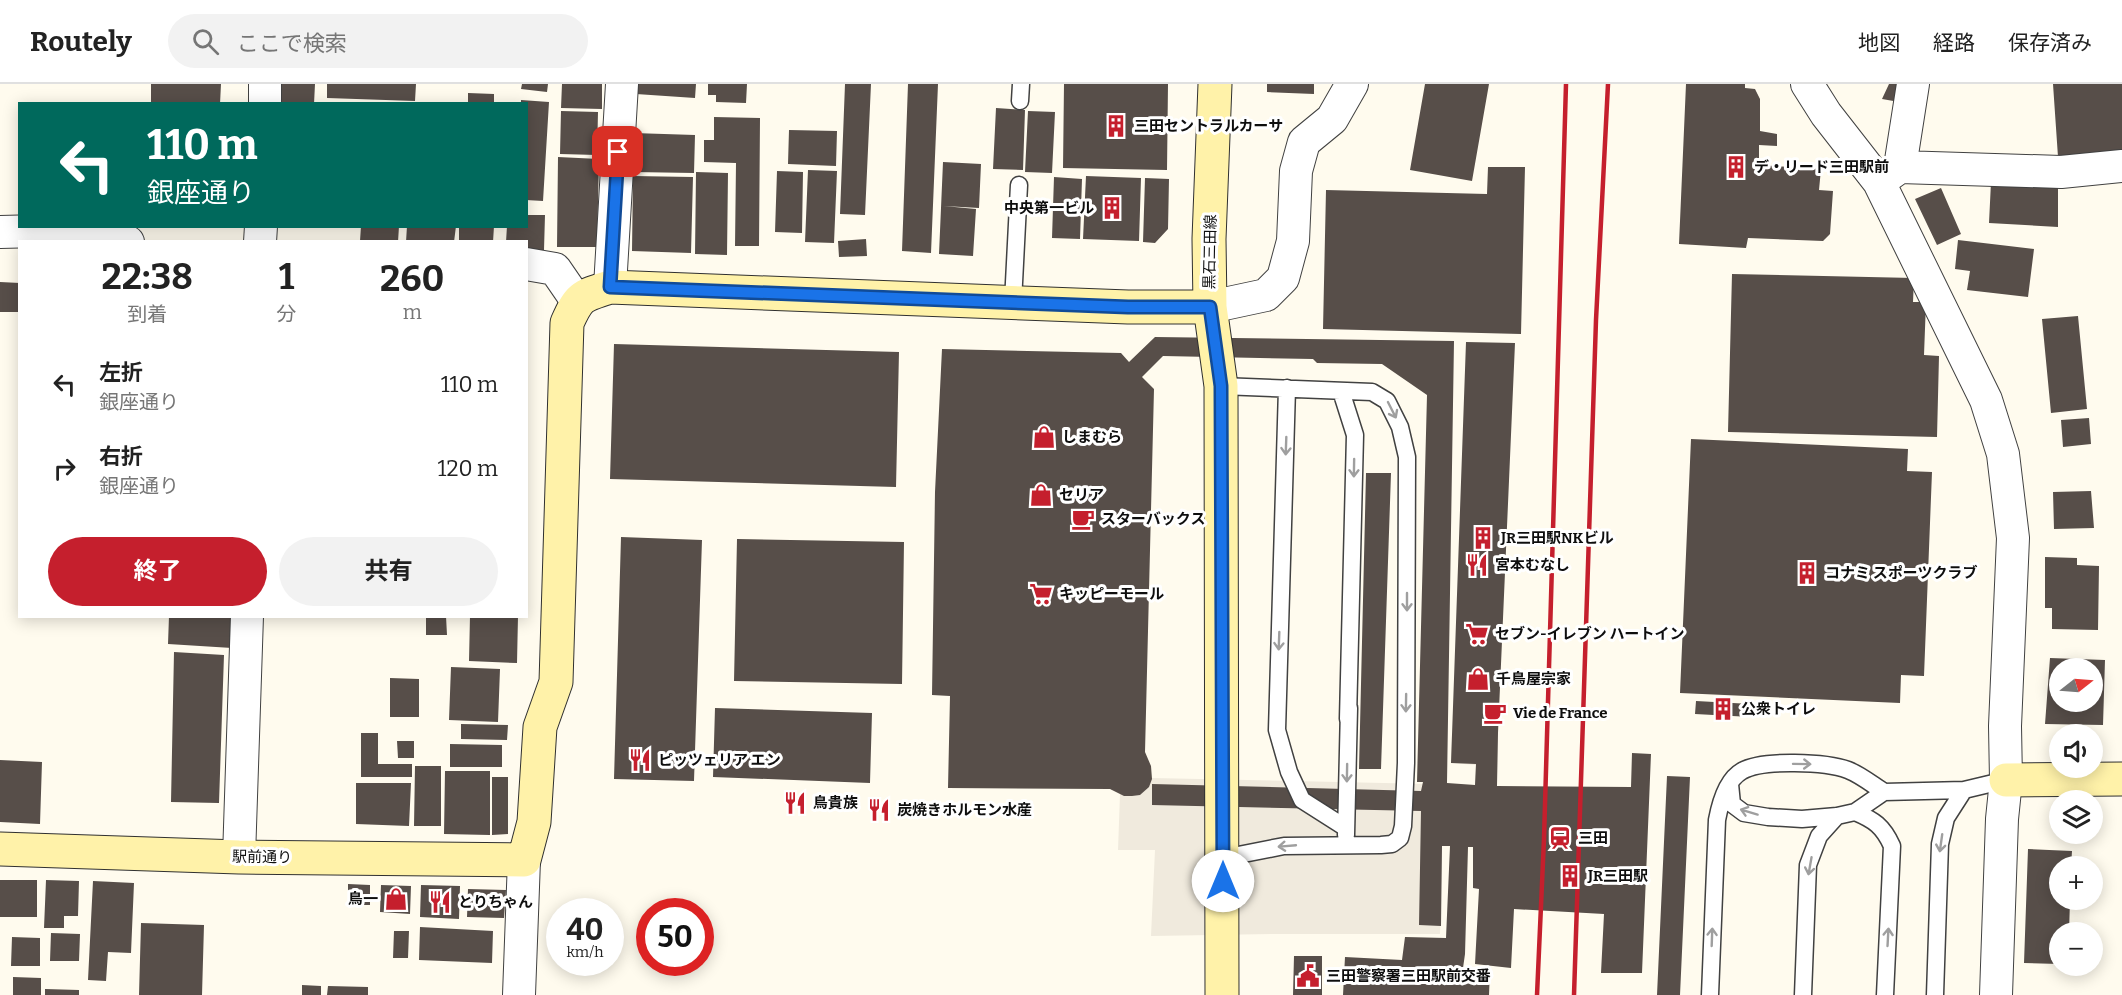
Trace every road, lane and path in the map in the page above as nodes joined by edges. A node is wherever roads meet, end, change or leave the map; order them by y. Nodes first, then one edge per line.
1 (265, 84) edge
2 (622, 84) edge
3 (1021, 84) edge
4 (1215, 84) edge
5 (1352, 84) edge
6 (1808, 84) edge
7 (1913, 84) edge
8 (265, 102) edge
9 (1020, 102) dead end
10 (2122, 166) edge
11 (1890, 175) junction
12 (1019, 185) dead end
13 (0, 232) edge
14 (112, 240) edge
15 (528, 264) edge
16 (610, 287) junction
17 (577, 301) junction
18 (1013, 302) junction
19 (1210, 307) junction
20 (1221, 386) junction
21 (1287, 388) junction
22 (1341, 391) junction
23 (248, 618) edge
24 (2006, 780) junction
25 (2122, 780) edge
26 (1730, 784) junction
27 (1964, 790) junction
28 (1884, 792) junction
29 (1855, 812) junction
30 (1837, 816) junction
31 (1346, 836) junction
32 (0, 849) edge
33 (239, 857) junction
34 (1223, 858) junction
35 (524, 860) junction
36 (519, 995) edge
37 (1222, 995) edge
38 (1710, 995) edge
39 (1803, 995) edge
40 (1885, 995) edge
41 (1935, 995) edge
42 (1996, 995) edge

1 - 8 street
2 - 16 street
3 - 9 lane
4 - 19 street, 黒石三田線
5 - 19 street
6 - 11 street
7 - 11 street
10 - 11 street
11 - 24 street
12 - 18 lane
13 - 14 street
15 - 17 street
16 - 17 street
16 - 18 street
17 - 35 street
18 - 19 street
19 - 20 street, 黒石三田線
20 - 21 lane
20 - 34 street, 黒石三田線
21 - 22 lane
21 -> 31 lane
22 -> 31 lane
22 -> 31 lane
23 - 33 street
24 - 25 street
24 - 27 lane
24 - 42 street
26 -> 28 lane
30 -> 26 lane
38 -> 26 lane
27 - 28 lane
27 -> 41 lane
28 - 29 lane
29 - 30 lane
40 -> 29 lane
30 -> 39 lane
31 -> 34 lane
32 - 33 street, 駅前通り
33 - 35 street, 駅前通り
34 - 37 street, 黒石三田線
35 - 36 street

